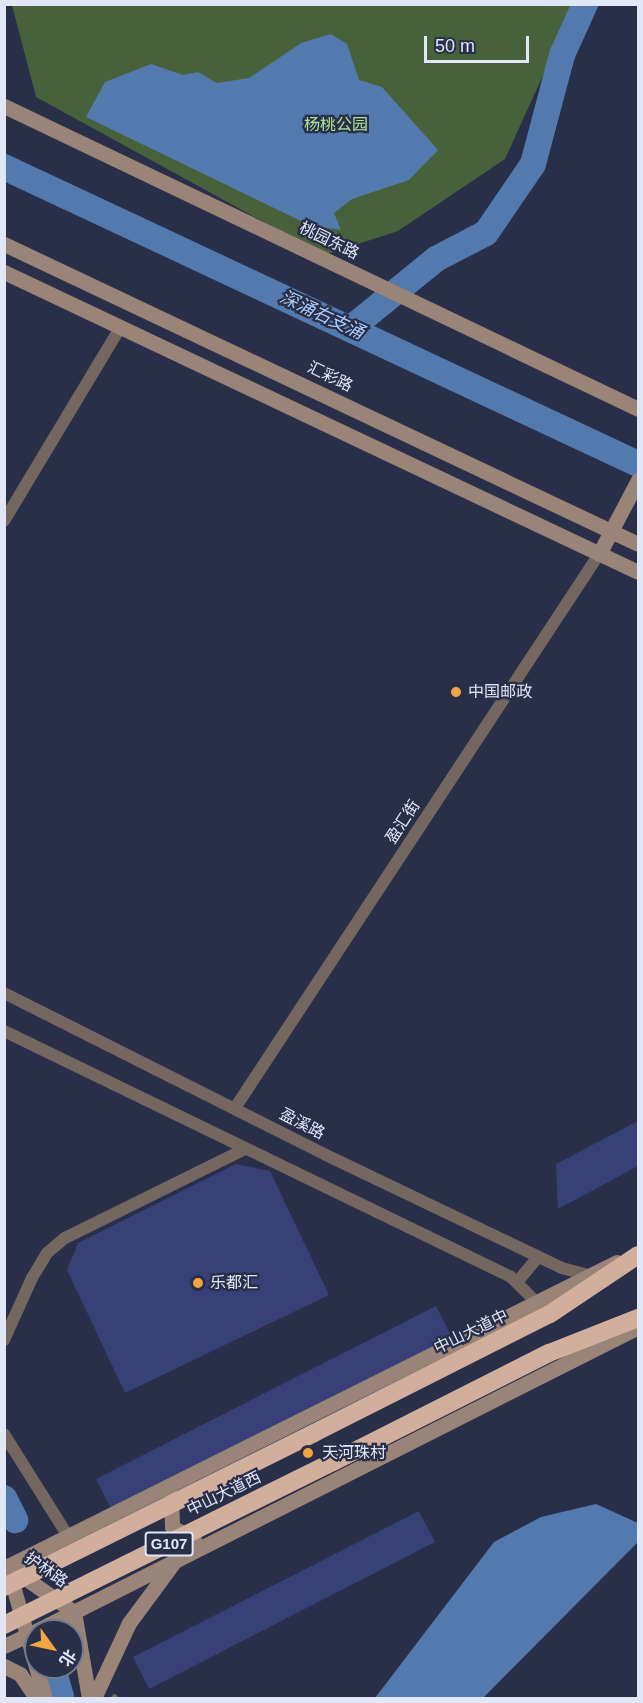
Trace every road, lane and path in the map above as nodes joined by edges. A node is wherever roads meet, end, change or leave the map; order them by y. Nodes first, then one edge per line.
1 (4, 106) edge
2 (4, 244) edge
3 (4, 272) edge
4 (122, 326) junction
5 (244, 357) junction
6 (284, 375) junction
7 (234, 378) junction
8 (274, 397) junction
9 (639, 409) edge
10 (639, 480) edge
11 (6, 516) edge
12 (610, 531) junction
13 (639, 544) edge
14 (598, 554) junction
15 (639, 572) edge
16 (4, 993) edge
17 (4, 1031) edge
18 (235, 1108) junction
19 (245, 1149) junction
20 (639, 1253) edge
21 (538, 1257) junction
22 (589, 1275) junction
23 (518, 1281) junction
24 (534, 1300) junction
25 (639, 1318) edge
26 (639, 1327) edge
27 (4, 1340) edge
28 (314, 1433) joint
29 (4, 1434) edge
30 (185, 1476) junction
31 (68, 1536) junction
32 (211, 1541) junction
33 (177, 1558) junction
34 (6, 1567) edge
35 (4, 1587) edge
36 (74, 1612) junction
37 (27, 1619) edge
38 (60, 1619) edge
39 (4, 1625) edge
40 (24, 1637) edge
41 (4, 1646) edge
42 (4, 1666) edge
43 (41, 1679) edge
44 (36, 1698) edge
45 (45, 1698) edge
46 (89, 1698) edge
47 (94, 1698) edge

1 - 9 street, 桃园东路
2 - 5 street, 汇彩路
3 - 4 street
4 - 7 street
4 - 11 street
5 - 6 street, 汇彩路
5 - 7 street
6 - 8 street
6 - 12 street, 汇彩路
7 - 8 street
8 - 14 street
10 - 12 street
12 - 13 street, 汇彩路
12 - 14 street
14 - 15 street
14 - 18 street, 盈汇街
16 - 18 street, 盈溪路
17 - 19 street
18 - 21 street, 盈溪路
19 - 23 street
19 - 27 street
20 - 22 street
20 - 28 highway, 中山大道中 / G107
21 - 22 street, 盈溪路
21 - 23 street
22 - 24 street
23 - 24 street
24 - 30 street
25 - 39 highway, 中山大道西 / G107, bridge
26 - 32 street
28 - 35 highway, 中山大道西 / G107, bridge
29 - 31 street
30 - 31 street
30 - 32 street
31 - 34 street
32 - 33 street
33 - 36 street
33 - 47 street
34 - 36 street, 护林路
34 - 37 street, 护林路
36 - 38 street
36 - 46 street, 护林路
40 - 41 street
42 - 44 street
43 - 45 street, 护林路

